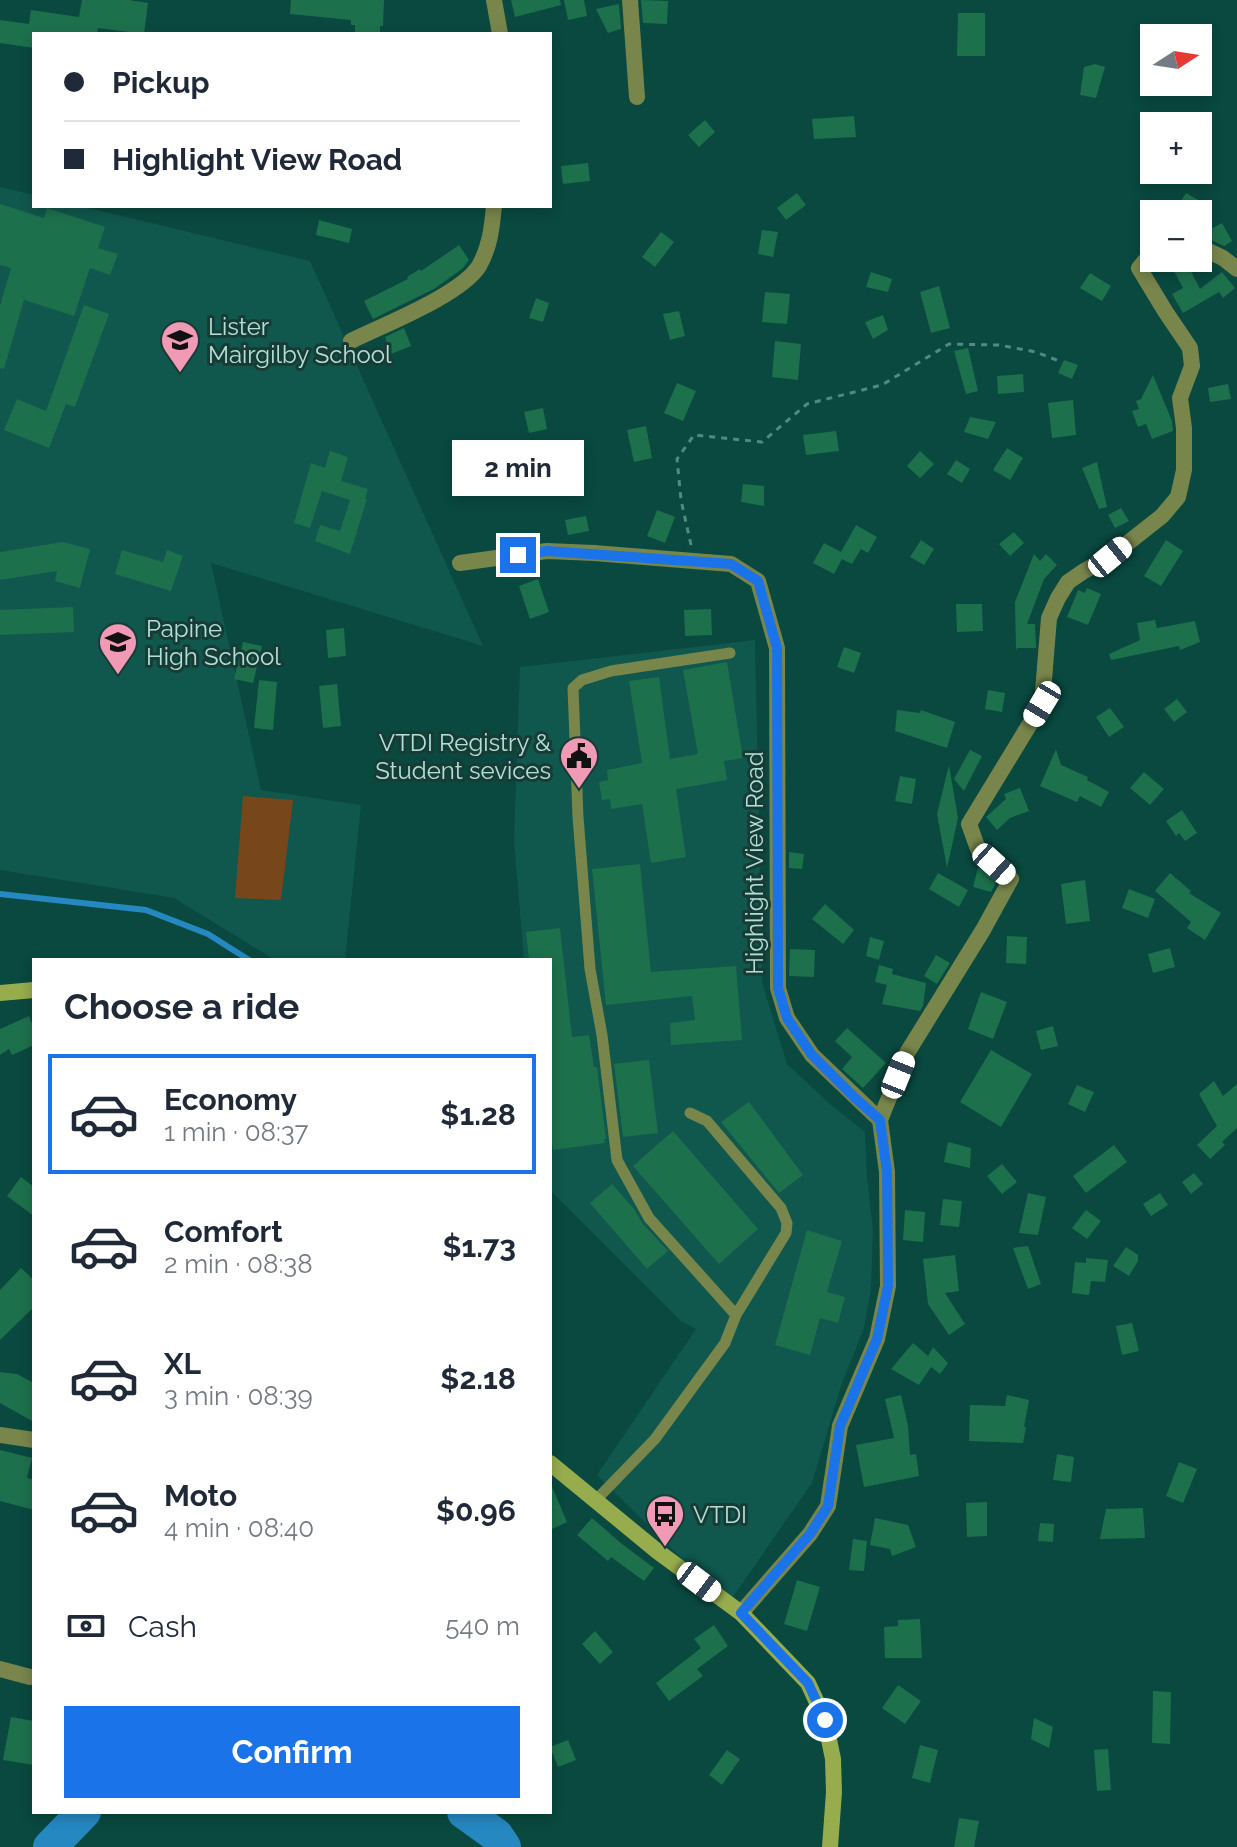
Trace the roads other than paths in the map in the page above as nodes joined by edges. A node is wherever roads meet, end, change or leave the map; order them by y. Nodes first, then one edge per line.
1 (494, 0) edge
2 (630, 0) edge
3 (500, 32) edge
4 (637, 97) dead end
5 (494, 208) edge
6 (1212, 253) edge
7 (1237, 269) edge
8 (1141, 272) edge
9 (351, 341) dead end
10 (460, 563) dead end
11 (730, 653) dead end
12 (32, 990) edge
13 (0, 993) edge
14 (690, 1113) dead end
15 (880, 1120) junction
16 (736, 1315) junction
17 (0, 1435) edge
18 (32, 1440) edge
19 (552, 1465) edge
20 (595, 1501) junction
21 (741, 1613) junction
22 (0, 1669) edge
23 (30, 1677) dead end
24 (830, 1847) edge

1 - 3 street
2 - 4 street
5 - 9 street
6 - 7 street
8 - 15 street
10 - 15 street, Highlight View Road
11 - 16 lane
12 - 13 main road
14 - 16 lane
15 - 21 street
16 - 20 lane
17 - 18 street
19 - 20 main road
20 - 21 main road
21 - 24 main road
22 - 23 street

